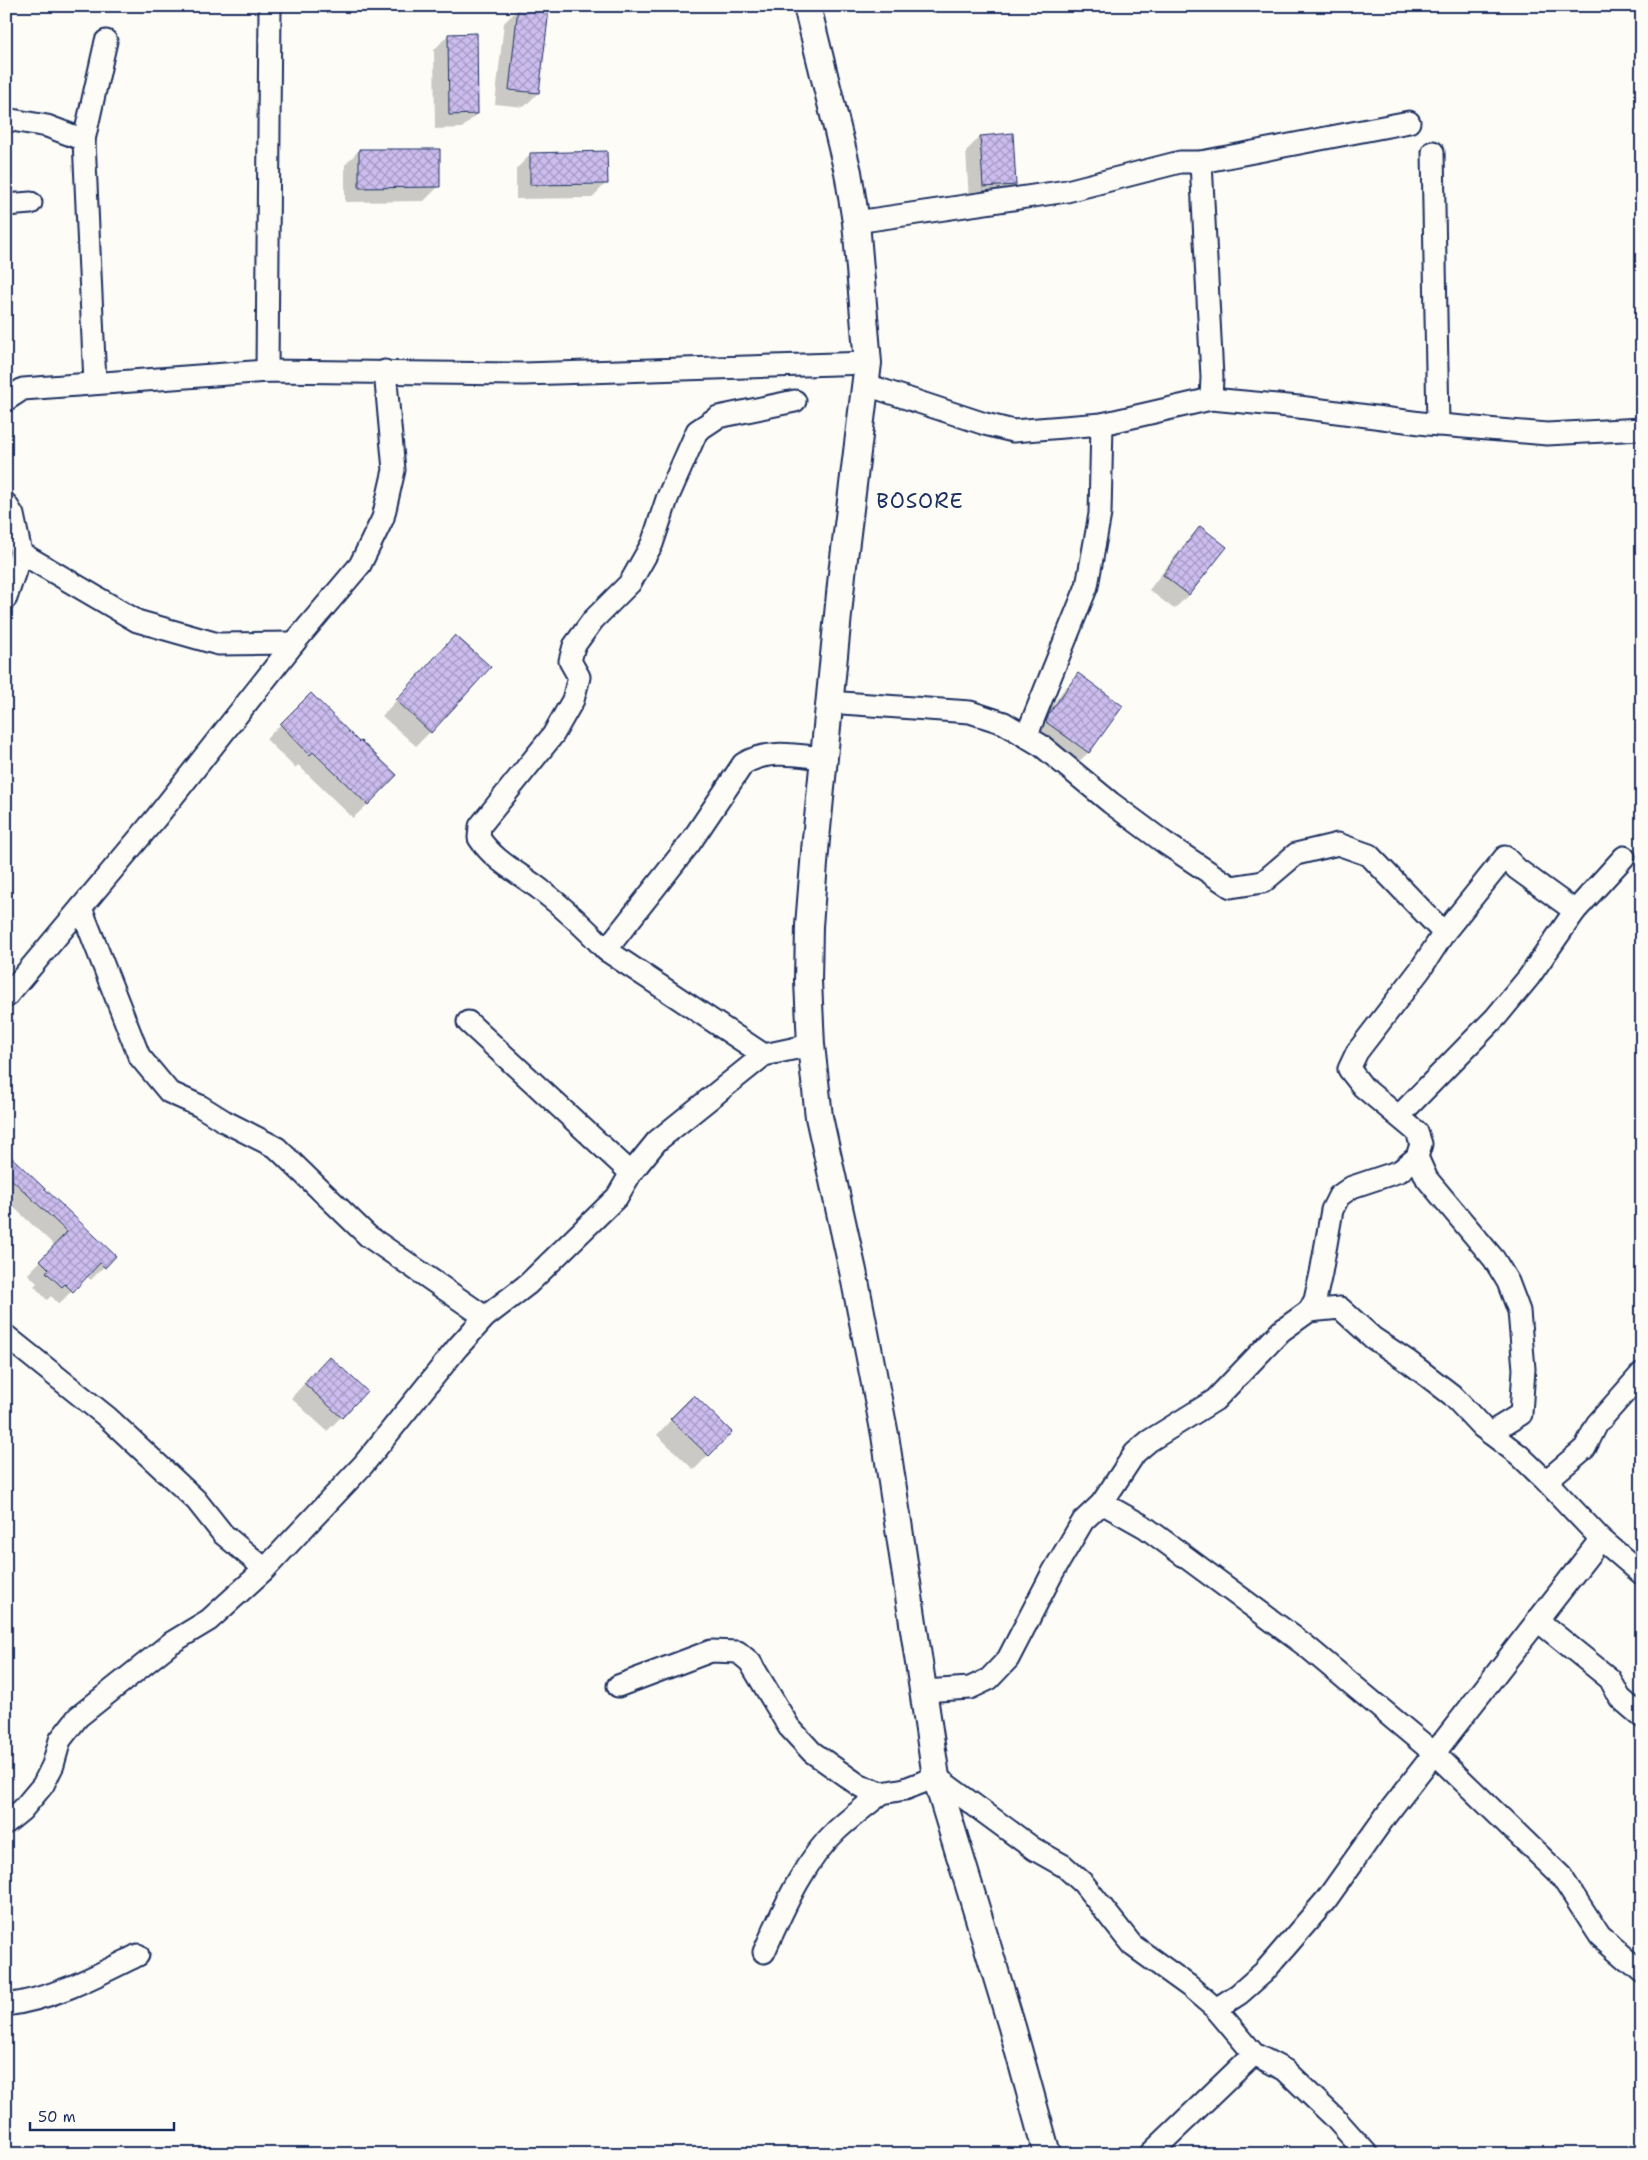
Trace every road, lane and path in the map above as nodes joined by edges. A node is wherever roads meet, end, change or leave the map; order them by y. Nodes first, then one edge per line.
1 (270, 6) edge
2 (806, 6) edge
3 (106, 41) dead end
4 (6, 119) edge
5 (1409, 122) dead end
6 (84, 140) junction
7 (1433, 152) dead end
8 (1201, 162) junction
9 (31, 203) dead end
10 (6, 205) edge
11 (856, 222) junction
12 (267, 371) junction
13 (385, 371) junction
14 (866, 373) junction
15 (95, 382) junction
16 (1210, 399) junction
17 (6, 400) edge
18 (795, 401) dead end
19 (1102, 424) junction
20 (1438, 425) junction
21 (1642, 430) edge
22 (6, 504) edge
23 (21, 553) junction
24 (6, 598) edge
25 (294, 643) junction
26 (828, 702) junction
27 (1026, 737) junction
28 (823, 758) junction
29 (1624, 858) dead end
30 (81, 908) junction
31 (1575, 911) junction
32 (1444, 933) junction
33 (606, 950) junction
34 (6, 997) edge
35 (468, 1022) dead end
36 (811, 1046) junction
37 (764, 1055) junction
38 (1398, 1116) junction
39 (1417, 1157) junction
40 (630, 1173) junction
41 (1309, 1311) junction
42 (485, 1317) junction
43 (6, 1336) edge
44 (1642, 1373) edge
45 (1490, 1433) junction
46 (1546, 1481) junction
47 (1102, 1503) junction
48 (1601, 1539) junction
49 (266, 1569) junction
50 (1642, 1574) edge
51 (1538, 1620) junction
52 (618, 1686) dead end
53 (924, 1691) junction
54 (1642, 1717) edge
55 (1434, 1753) junction
56 (936, 1777) junction
57 (882, 1793) junction
58 (6, 1823) edge
59 (764, 1952) dead end
60 (138, 1955) dead end
61 (1642, 1972) edge
62 (6, 2005) edge
63 (1216, 2009) junction
64 (1254, 2054) junction
65 (1047, 2154) edge
66 (1150, 2154) edge
67 (1367, 2154) edge

1 - 12 street
2 - 11 street
3 - 6 street
4 - 6 street
5 - 8 street
6 - 15 street
7 - 20 street
8 - 11 street
8 - 16 street
9 - 10 street
11 - 14 street
12 - 13 street
12 - 15 street
13 - 14 street
13 - 25 street
14 - 19 street
14 - 26 street
15 - 17 street
16 - 19 street
16 - 20 street
18 - 33 street
19 - 27 street
20 - 21 street
22 - 23 street
23 - 24 street
23 - 25 street
25 - 30 street
26 - 27 street
26 - 28 street
27 - 32 street
28 - 33 street
28 - 36 street
29 - 31 street
30 - 34 street
30 - 42 street
31 - 32 street
31 - 38 street
32 - 38 street
33 - 37 street
35 - 40 street
36 - 37 street
36 - 53 street
37 - 40 street
38 - 39 street
39 - 41 street
39 - 45 street
40 - 42 street
41 - 45 street
41 - 47 street
42 - 49 street
43 - 49 street
44 - 46 street
45 - 46 street
46 - 48 street
47 - 53 street
47 - 55 street
48 - 50 street
48 - 51 street
49 - 58 street
51 - 54 street
51 - 55 street
52 - 57 street
53 - 56 street
55 - 61 street
55 - 63 street
56 - 57 street
56 - 63 street
56 - 65 street
57 - 59 street
60 - 62 street
63 - 64 street
64 - 66 street
64 - 67 street

